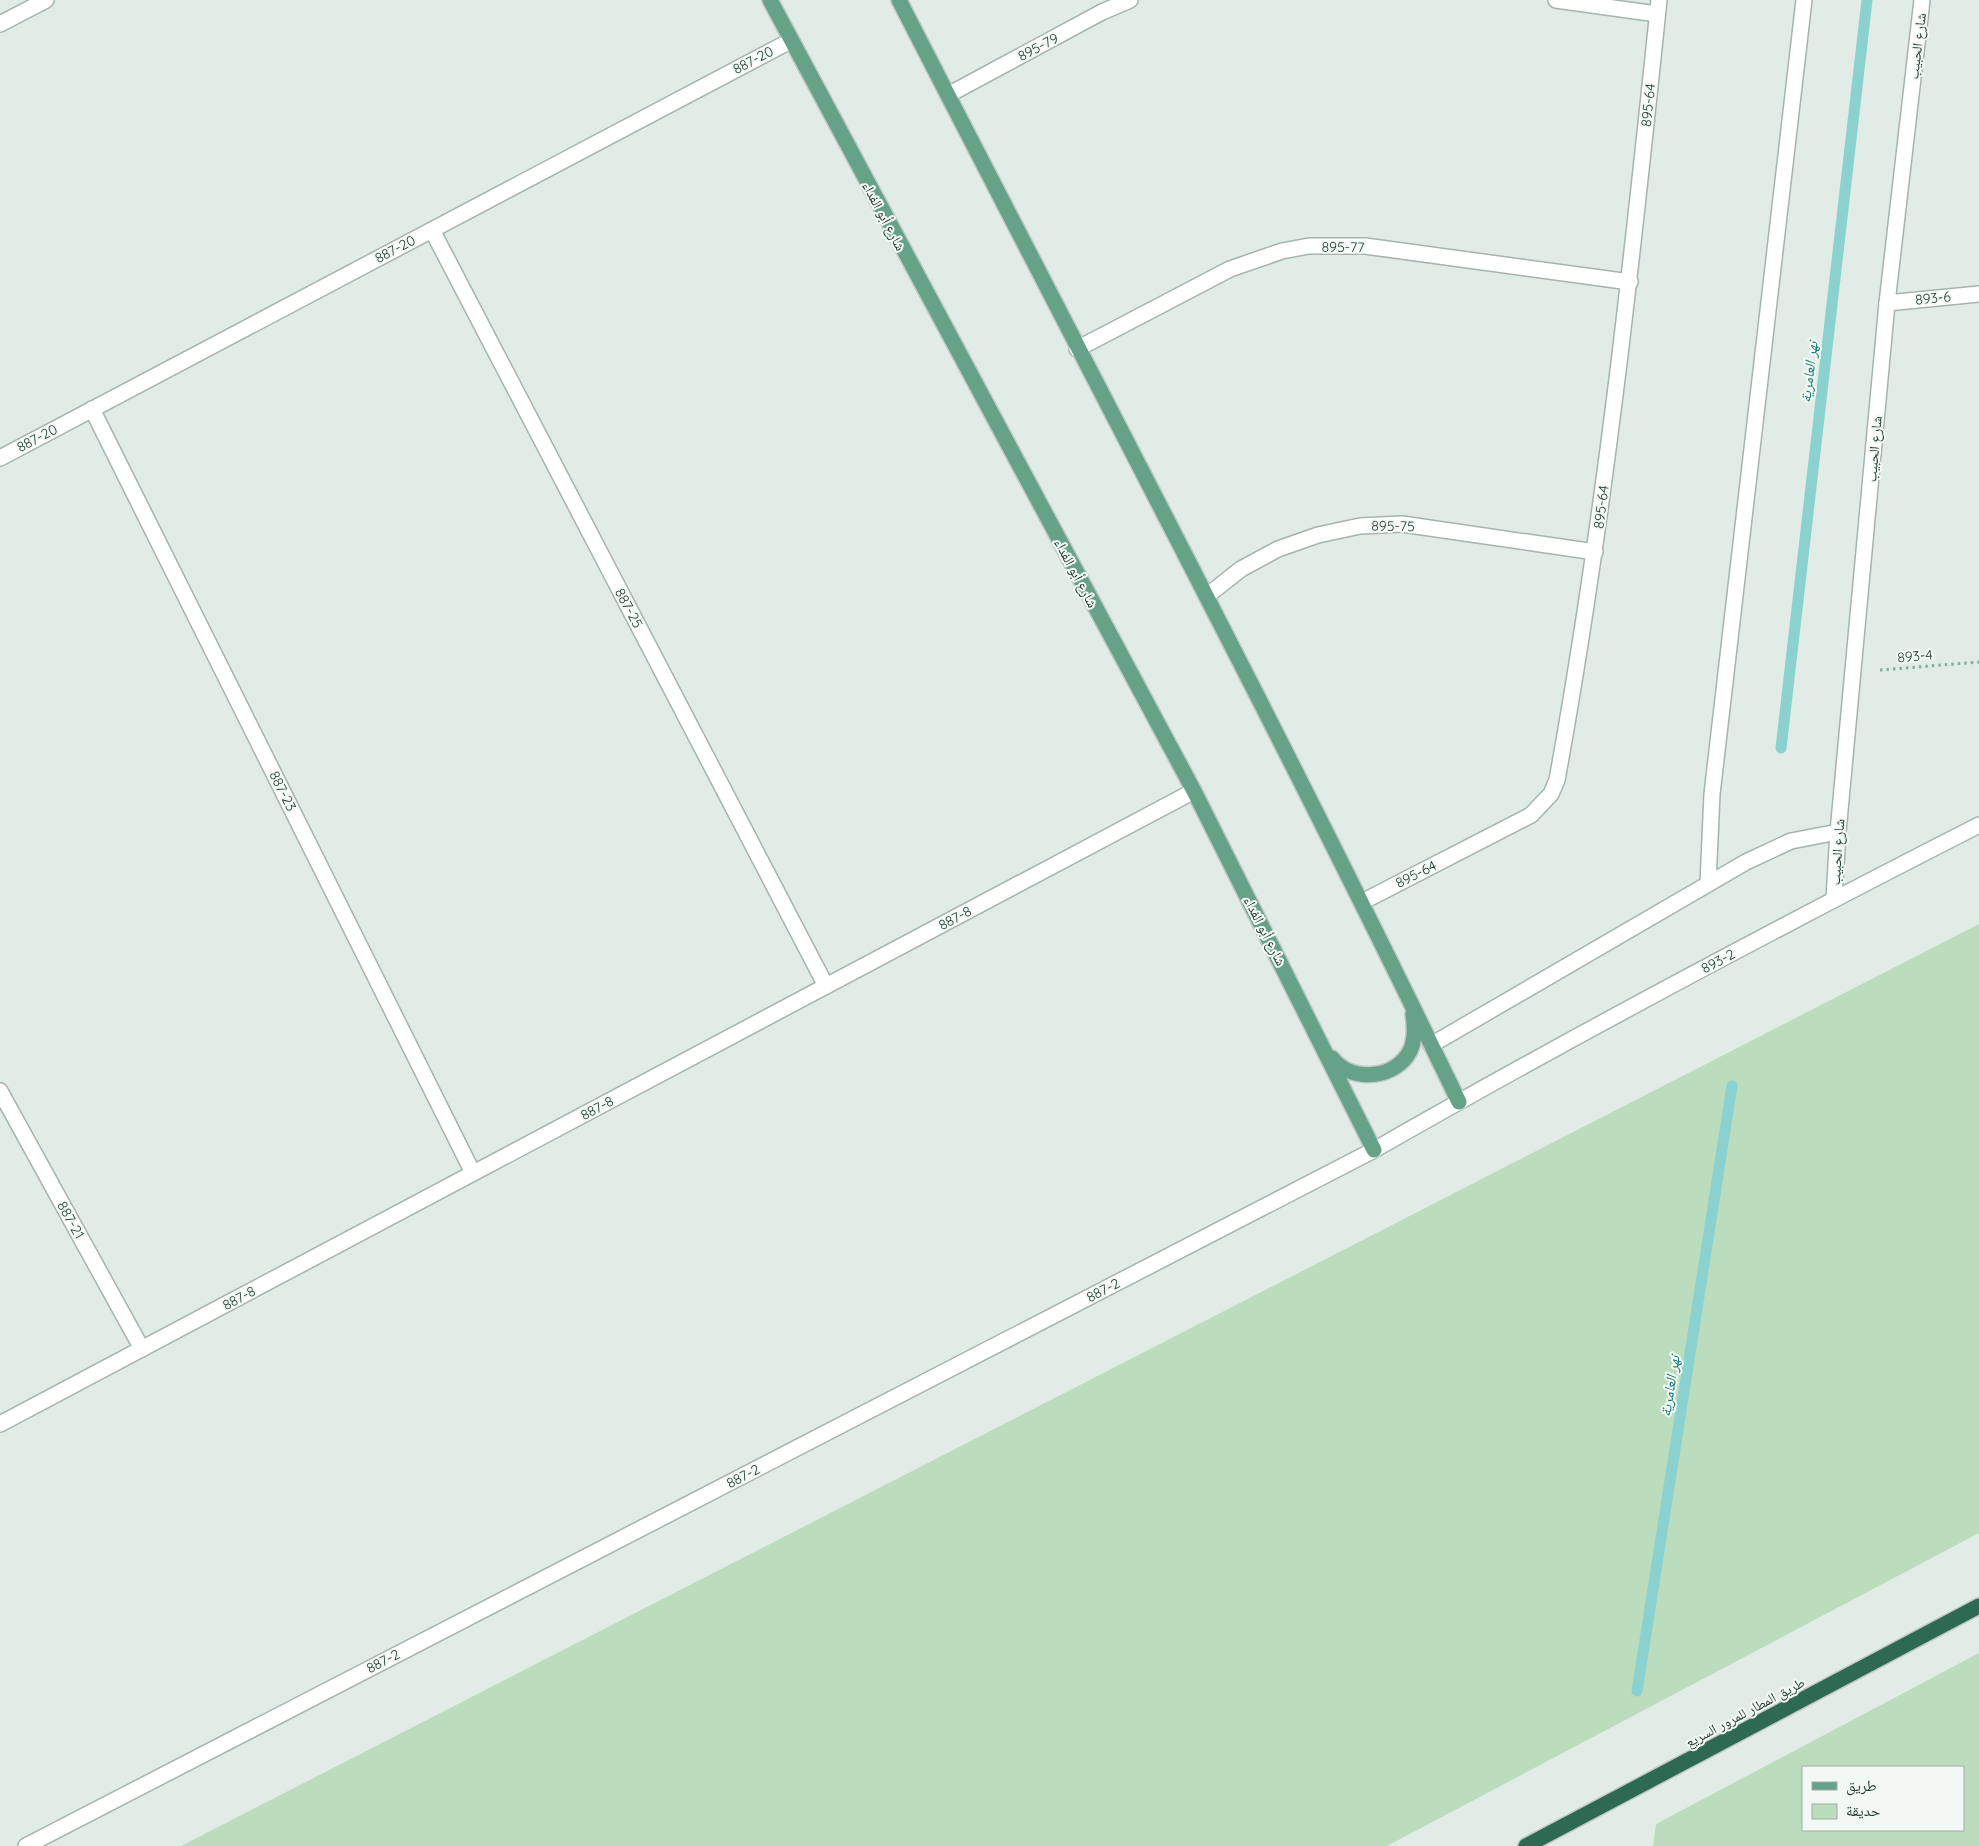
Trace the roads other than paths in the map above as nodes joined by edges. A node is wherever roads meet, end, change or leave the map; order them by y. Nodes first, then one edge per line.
1 (46, 0) edge
2 (770, 0) edge
3 (899, 0) edge
4 (1130, 0) edge
5 (1556, 0) edge
6 (1804, 0) edge
7 (1922, 0) edge
8 (1658, 7) edge
9 (0, 24) edge
10 (790, 41) junction
11 (948, 95) junction
12 (432, 230) junction
13 (1630, 282) junction
14 (1979, 294) edge
15 (1887, 303) junction
16 (1077, 349) junction
17 (92, 409) junction
18 (0, 458) edge
19 (1595, 552) junction
20 (1208, 595) junction
21 (1194, 792) junction
22 (1979, 825) edge
23 (1838, 832) junction
24 (1708, 883) junction
25 (1834, 898) junction
26 (1362, 902) junction
27 (826, 986) junction
28 (1411, 1004) junction
29 (1322, 1045) junction
30 (1431, 1045) junction
31 (0, 1091) edge
32 (1459, 1102) junction
33 (1374, 1150) junction
34 (473, 1173) junction
35 (142, 1349) junction
36 (0, 1424) edge
37 (1979, 1606) edge
38 (26, 1846) edge
39 (1526, 1846) edge

1 - 9 street
2 - 10 main road, شارع أبو الفداء
3 - 11 main road
4 - 11 street, 895-79
5 - 8 street
6 - 24 street
7 - 15 street, شارع الحبيب
8 - 13 street, 895-64
10 - 12 street, 887-20
10 - 21 main road, شارع أبو الفداء
11 - 16 main road
12 - 17 street, 887-20
12 - 27 street, 887-25
13 - 16 street, 895-77
13 - 19 street, 895-64
14 - 15 street, 893-6
15 - 23 street, شارع الحبيب
16 - 20 main road
17 - 18 street, 887-20
17 - 34 street, 887-23
19 - 20 street, 895-75
19 - 26 street, 895-64
20 - 26 main road
21 - 27 street, 887-8
21 - 29 main road, شارع أبو الفداء
22 - 25 street, 893-2
23 - 24 street
23 - 25 street, شارع الحبيب
24 - 30 street
25 - 32 street, 893-2
26 - 28 main road
27 - 34 street, 887-8
28 - 29 main road
28 - 30 main road
29 - 33 main road, شارع أبو الفداء
30 - 32 main road
31 - 35 street, 887-21
32 - 33 street, 887-2
33 - 38 street, 887-2
34 - 35 street, 887-8
35 - 36 street, 887-8
37 - 39 highway, طريق المطار للمرور السريع

